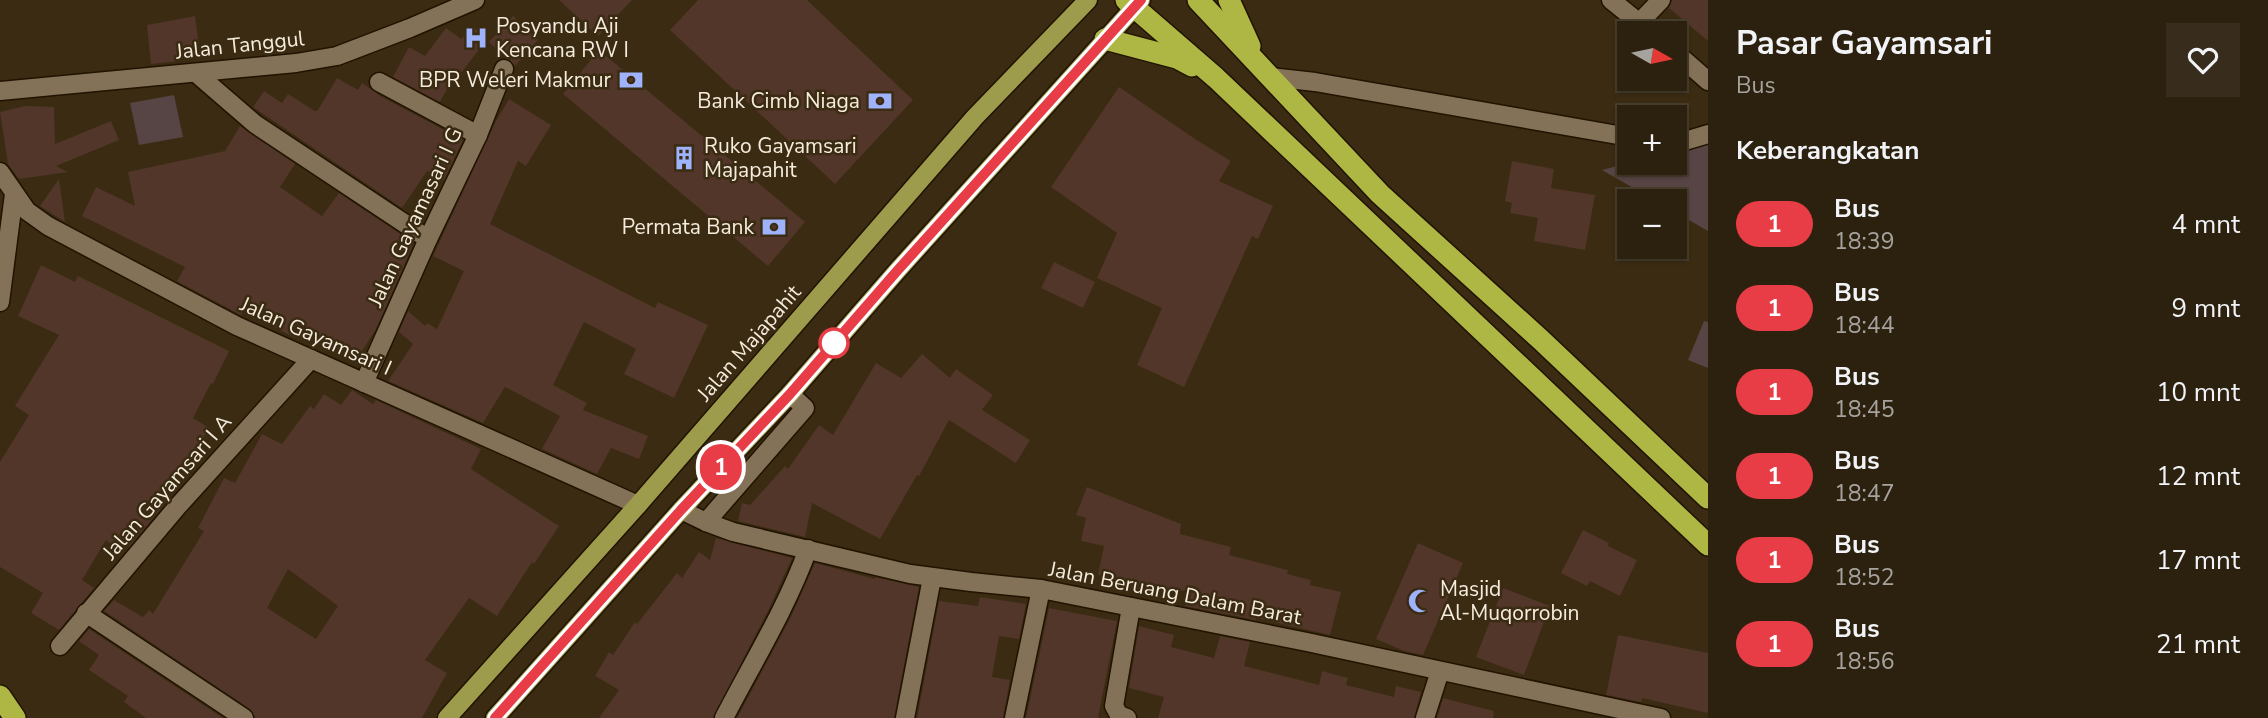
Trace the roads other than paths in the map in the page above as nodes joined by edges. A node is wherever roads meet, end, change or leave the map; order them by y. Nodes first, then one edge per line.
1 (475, 0) edge
2 (1088, 0) edge
3 (1198, 0) edge
4 (1229, 0) edge
5 (1611, 0) edge
6 (1661, 0) edge
7 (1134, 2) edge
8 (1636, 21) edge
9 (1649, 21) edge
10 (1105, 38) junction
11 (1687, 63) edge
12 (504, 69) dead end
13 (1265, 71) junction
14 (196, 73) junction
15 (1216, 78) junction
16 (1708, 81) edge
17 (379, 82) dead end
18 (0, 91) edge
19 (1617, 134) edge
20 (1708, 134) edge
21 (478, 135) junction
22 (1687, 140) edge
23 (0, 172) edge
24 (14, 194) junction
25 (428, 239) junction
26 (0, 302) edge
27 (311, 359) junction
28 (364, 383) junction
29 (790, 394) junction
30 (1708, 498) edge
31 (638, 505) junction
32 (681, 510) junction
33 (706, 522) junction
34 (1708, 545) edge
35 (808, 549) junction
36 (932, 578) junction
37 (1041, 589) junction
38 (1131, 607) junction
39 (86, 613) junction
40 (60, 646) dead end
41 (1440, 671) junction
42 (0, 696) edge
43 (1589, 711) edge
44 (15, 718) edge
45 (244, 718) edge
46 (447, 718) edge
47 (495, 718) edge
48 (724, 718) edge
49 (905, 718) edge
50 (1014, 718) edge
51 (1127, 718) edge
52 (1426, 718) edge
53 (1661, 718) edge

1 - 14 street, Jalan Tanggul
2 - 31 main road, Jalan Majapahit
3 - 13 highway
4 - 13 highway
5 - 8 street
6 - 9 street
7 - 10 main road
7 - 15 highway
10 - 15 highway
10 - 29 main road
11 - 16 street
12 - 21 street, Jalan Gayamasari I G
13 - 19 street
13 - 30 highway
14 - 18 street, Jalan Tanggul
14 - 25 street
15 - 34 highway
17 - 21 street
20 - 22 street
21 - 25 street, Jalan Gayamasari I G
23 - 24 street, Jalan Gayamsari I
24 - 26 street
24 - 27 street, Jalan Gayamsari I
25 - 28 street, Jalan Gayamasari I G
27 - 28 street, Jalan Gayamsari I
27 - 39 street, Jalan Gayamsari I A
28 - 31 street, Jalan Gayamsari I
29 - 32 main road
29 - 33 street
31 - 46 main road, Jalan Majapahit
32 - 33 street, Jalan Beruang Dalam Barat
32 - 47 main road
33 - 35 street, Jalan Beruang Dalam Barat
35 - 36 street, Jalan Beruang Dalam Barat
35 - 48 street
36 - 37 street, Jalan Beruang Dalam Barat
36 - 49 street
37 - 38 street, Jalan Beruang Dalam Barat
37 - 50 street
38 - 41 street, Jalan Beruang Dalam Barat
38 - 51 street
39 - 40 street, Jalan Gayamsari I A
39 - 45 street
41 - 43 street, Jalan Beruang Dalam Barat
41 - 52 street
42 - 44 highway
43 - 53 street, Jalan Beruang Dalam Barat

